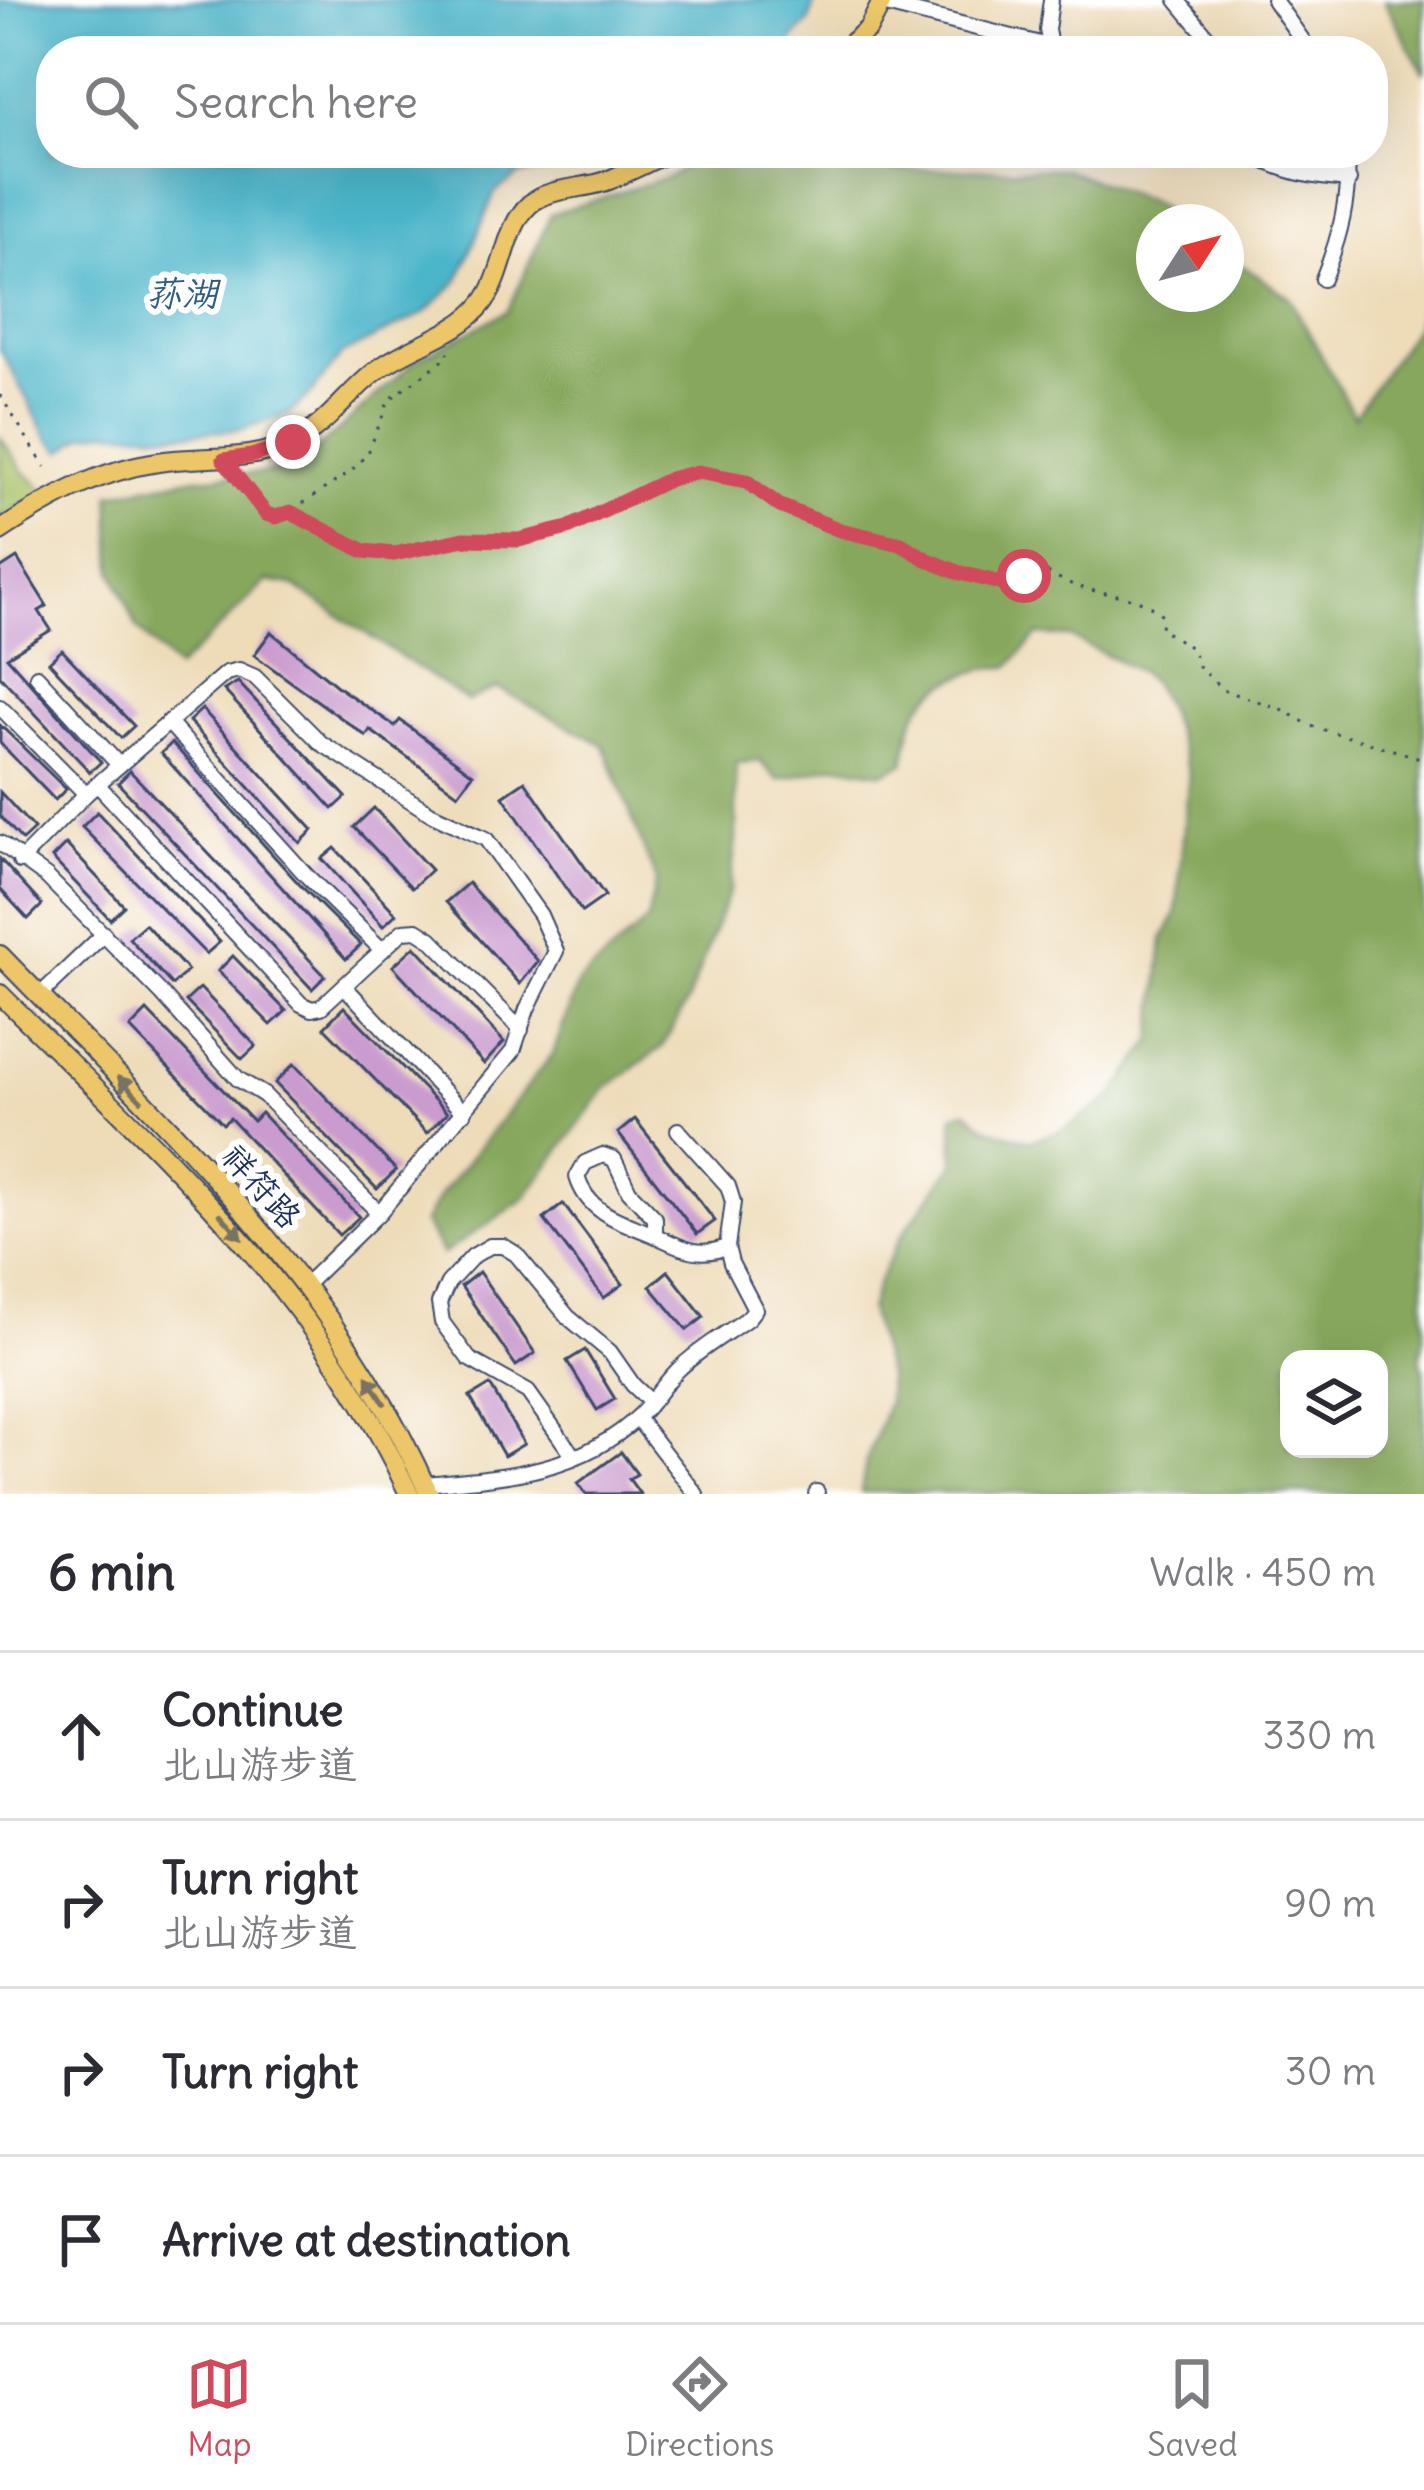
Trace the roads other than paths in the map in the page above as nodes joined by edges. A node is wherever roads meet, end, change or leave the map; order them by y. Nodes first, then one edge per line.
1 (1051, 0) edge
2 (1177, 0) edge
3 (1274, 0) edge
4 (882, 2) edge
5 (860, 36) edge
6 (1003, 36) edge
7 (1048, 36) edge
8 (1207, 36) edge
9 (1299, 36) edge
10 (635, 168) edge
11 (1289, 168) edge
12 (1348, 168) edge
13 (1348, 180) junction
14 (1323, 279) dead end
15 (0, 531) edge
16 (38, 676) dead end
17 (0, 707) edge
18 (168, 722) junction
19 (118, 765) junction
20 (91, 789) junction
21 (0, 843) edge
22 (20, 861) junction
23 (104, 934) junction
24 (382, 950) junction
25 (0, 955) edge
26 (344, 986) junction
27 (0, 994) edge
28 (40, 996) junction
29 (520, 1030) junction
30 (464, 1112) junction
31 (678, 1130) dead end
32 (379, 1213) junction
33 (655, 1235) junction
34 (727, 1247) junction
35 (306, 1284) junction
36 (651, 1402) junction
37 (638, 1418) junction
38 (574, 1457) junction
39 (488, 1478) junction
40 (421, 1490) edge
41 (495, 1494) edge
42 (696, 1494) edge

1 - 7 lane
2 - 8 lane
3 - 9 lane
4 - 5 main road
4 - 6 lane
10 - 15 main road
11 - 13 lane
12 - 13 lane
13 - 14 lane
16 - 19 lane
17 - 20 lane
18 - 19 lane
18 - 24 lane
18 - 29 lane
19 - 20 lane
20 - 22 lane
20 - 26 lane
21 - 22 lane
22 - 23 lane
23 - 28 lane
23 - 32 lane
24 - 26 lane
24 - 29 lane
25 - 28 main road, 祥符路
26 - 30 lane
27 -> 40 main road, 祥符路
35 -> 28 main road, 祥符路
29 - 30 lane
30 - 32 lane
31 - 34 lane
32 - 35 lane
33 - 33 lane
33 - 34 lane
34 - 36 lane
40 -> 35 main road, 祥符路
36 - 37 lane
36 - 38 lane
37 - 38 lane
37 - 42 lane
38 - 39 lane
39 - 40 lane
39 - 41 lane

